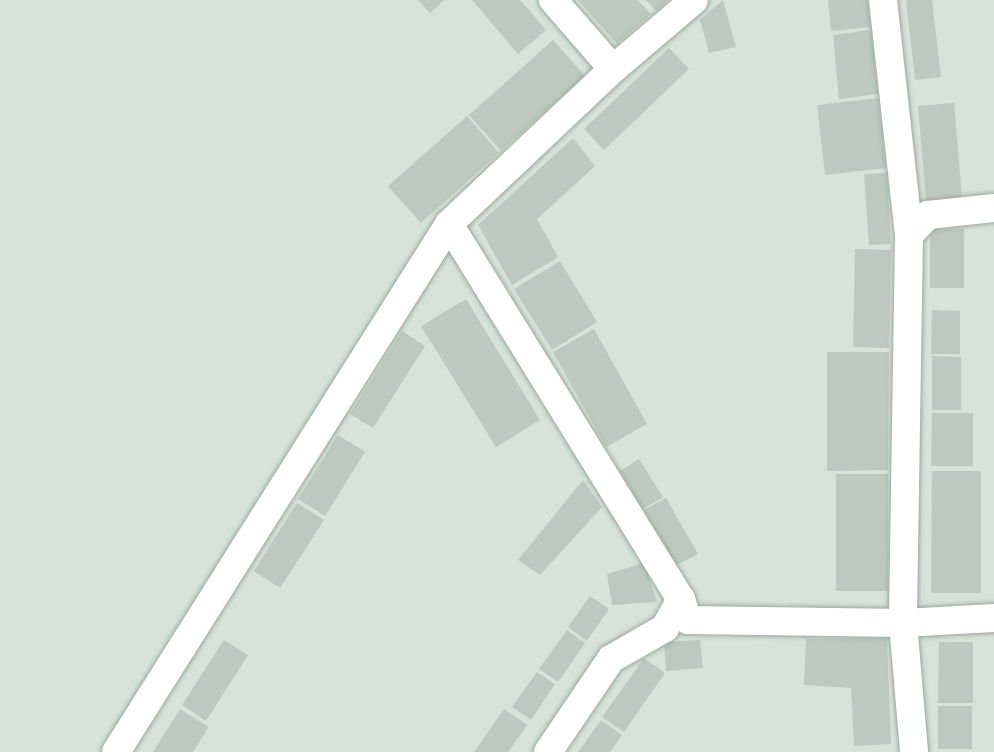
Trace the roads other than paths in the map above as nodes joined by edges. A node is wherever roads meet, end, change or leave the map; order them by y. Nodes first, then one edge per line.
1 (553, 0) edge
2 (694, 0) edge
3 (883, 0) edge
4 (613, 69) junction
5 (994, 208) edge
6 (449, 224) junction
7 (909, 235) junction
8 (681, 599) junction
9 (994, 618) edge
10 (903, 623) junction
11 (116, 752) edge
12 (548, 752) edge
13 (914, 752) edge

1 - 4 street
2 - 4 street
3 - 7 street
4 - 6 street
5 - 7 street
6 - 8 street
6 - 11 street
7 - 10 street
8 - 10 street
8 - 12 street
9 - 10 street
10 - 13 street

